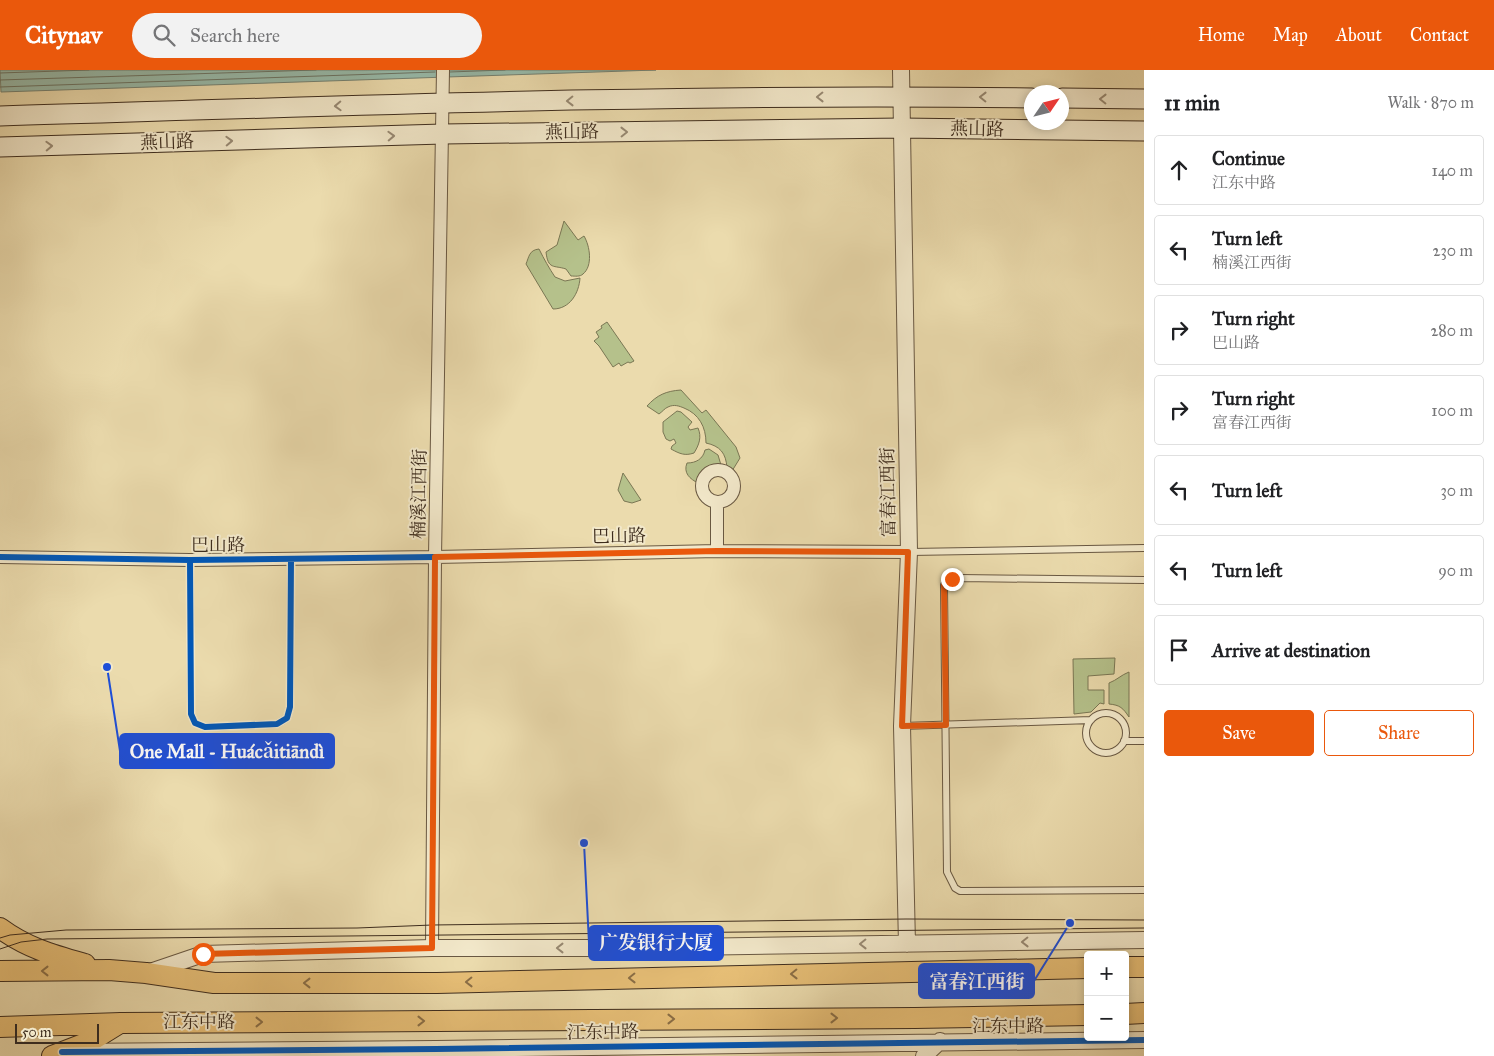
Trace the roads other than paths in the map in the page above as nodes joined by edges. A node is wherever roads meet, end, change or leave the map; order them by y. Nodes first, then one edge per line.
1 (901, 72) edge
2 (442, 74) edge
3 (901, 96) junction
4 (1024, 98) edge
5 (1069, 98) edge
6 (1144, 99) edge
7 (442, 103) junction
8 (0, 116) edge
9 (901, 128) junction
10 (1144, 131) edge
11 (442, 134) junction
12 (0, 147) edge
13 (717, 502) dead end
14 (1144, 548) edge
15 (717, 551) junction
16 (908, 552) junction
17 (0, 557) edge
18 (435, 557) junction
19 (292, 559) junction
20 (190, 560) junction
21 (1144, 580) edge
22 (1091, 720) junction
23 (946, 725) junction
24 (902, 726) junction
25 (1124, 741) junction
26 (1144, 741) edge
27 (1144, 890) edge
28 (0, 928) edge
29 (1144, 940) edge
30 (907, 944) junction
31 (432, 948) junction
32 (1129, 967) edge
33 (1144, 967) edge
34 (1084, 968) edge
35 (109, 970) junction
36 (0, 971) edge
37 (146, 973) junction
38 (1129, 1014) edge
39 (1144, 1014) edge
40 (1084, 1015) edge
41 (121, 1023) junction
42 (0, 1027) edge
43 (1144, 1040) edge
44 (940, 1041) junction
45 (436, 1053) edge
46 (57, 1054) edge
47 (924, 1056) edge

1 - 3 street, 富春江西街
2 - 7 street, 楠溪江西街
4 -> 3 main road, 燕山路
3 -> 7 main road, 燕山路
3 - 9 street, 富春江西街
6 -> 5 main road
7 -> 8 main road, 燕山路
7 - 11 street, 楠溪江西街
9 - 10 main road, 燕山路
11 -> 9 main road, 燕山路
9 - 16 street, 富春江西街
12 -> 11 main road, 燕山路
11 - 18 street, 楠溪江西街
13 - 15 street
14 - 16 lane
15 - 16 street, 巴山路
15 - 18 street, 巴山路
16 - 24 street, 富春江西街
17 - 20 street, 巴山路
18 - 19 street, 巴山路
18 - 31 street, 楠溪江西街
19 - 20 street, 巴山路
19 - 20 lane
21 - 23 lane
22 - 23 lane
22 - 25 lane
22 - 25 lane
23 - 24 lane
23 - 27 lane
24 - 30 street, 富春江西街
25 - 26 lane
28 - 35 main road
29 -> 30 street
30 -> 31 street
31 - 37 street
32 - 33 main road
34 -> 37 main road
35 -> 36 main road
35 - 37 main road
38 - 39 main road
41 -> 40 main road, 江东中路
41 - 42 main road, 江东中路
41 - 46 main road
43 - 44 street, 江东中路
44 - 45 street, 江东中路
44 - 47 street
45 - 46 street, 江东中路

